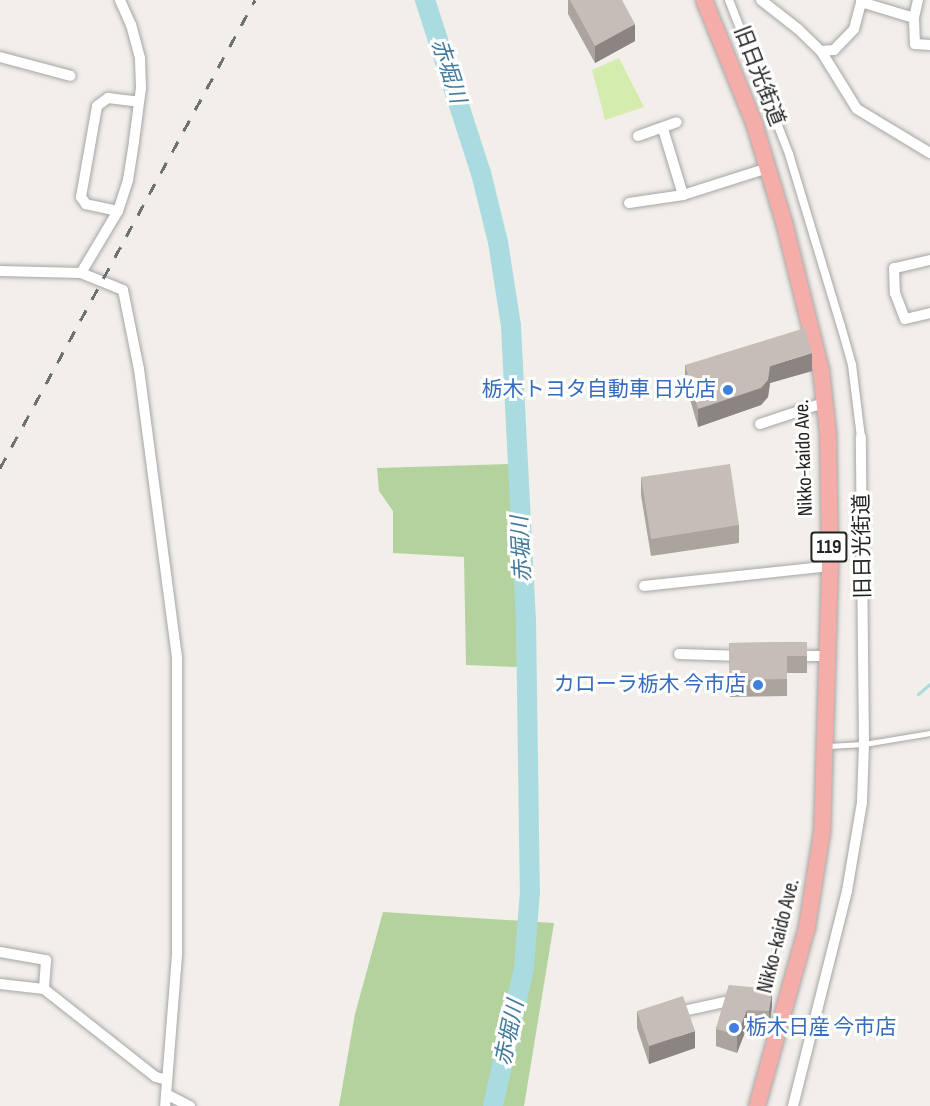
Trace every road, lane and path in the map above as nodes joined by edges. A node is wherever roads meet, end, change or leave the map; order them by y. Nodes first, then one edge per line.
1 (120, 0) edge
2 (704, 0) edge
3 (729, 0) edge
4 (760, 0) edge
5 (918, 0) edge
6 (862, 1) edge
7 (914, 18) junction
8 (930, 45) edge
9 (821, 51) junction
10 (0, 57) edge
11 (71, 76) dead end
12 (139, 102) junction
13 (677, 122) dead end
14 (663, 129) junction
15 (638, 136) dead end
16 (930, 153) edge
17 (768, 168) junction
18 (683, 195) junction
19 (629, 203) dead end
20 (118, 211) junction
21 (930, 260) edge
22 (0, 271) edge
23 (81, 273) junction
24 (930, 313) edge
25 (826, 402) junction
26 (760, 424) dead end
27 (861, 437) joint
28 (830, 566) junction
29 (644, 586) dead end
30 (679, 654) dead end
31 (753, 656) edge
32 (785, 656) edge
33 (827, 656) junction
34 (930, 733) edge
35 (864, 744) junction
36 (825, 746) junction
37 (0, 952) edge
38 (0, 984) edge
39 (44, 989) junction
40 (746, 998) edge
41 (661, 1017) edge
42 (167, 1080) junction
43 (166, 1094) junction
44 (165, 1106) edge
45 (190, 1106) edge
46 (757, 1106) edge
47 (793, 1106) edge

1 - 12 street
2 - 17 highway, Nikko-kaido Ave. / 119
3 - 27 street, 旧日光街道
4 - 9 street
5 - 7 street
6 - 7 street
6 - 9 street
7 - 8 street
9 - 16 street
10 - 11 street
12 - 20 street
12 - 20 street
13 - 14 street
14 - 15 street
14 - 18 street
17 - 18 street
17 - 25 highway, Nikko-kaido Ave. / 119
18 - 19 street
20 - 23 street
21 - 24 street
22 - 23 street
23 - 42 street
25 - 26 street
25 - 28 highway, Nikko-kaido Ave. / 119
27 - 35 street, 旧日光街道
28 - 29 street
28 - 33 highway, Nikko-kaido Ave. / 119
30 - 31 street
32 - 33 street
33 - 36 highway, Nikko-kaido Ave. / 119
34 - 35 lane
35 - 36 lane
35 - 47 street, 旧日光街道
36 - 46 highway, Nikko-kaido Ave. / 119
37 - 39 street
38 - 39 street
39 - 42 street
40 - 41 street
42 - 43 street
43 - 44 street
43 - 45 street

